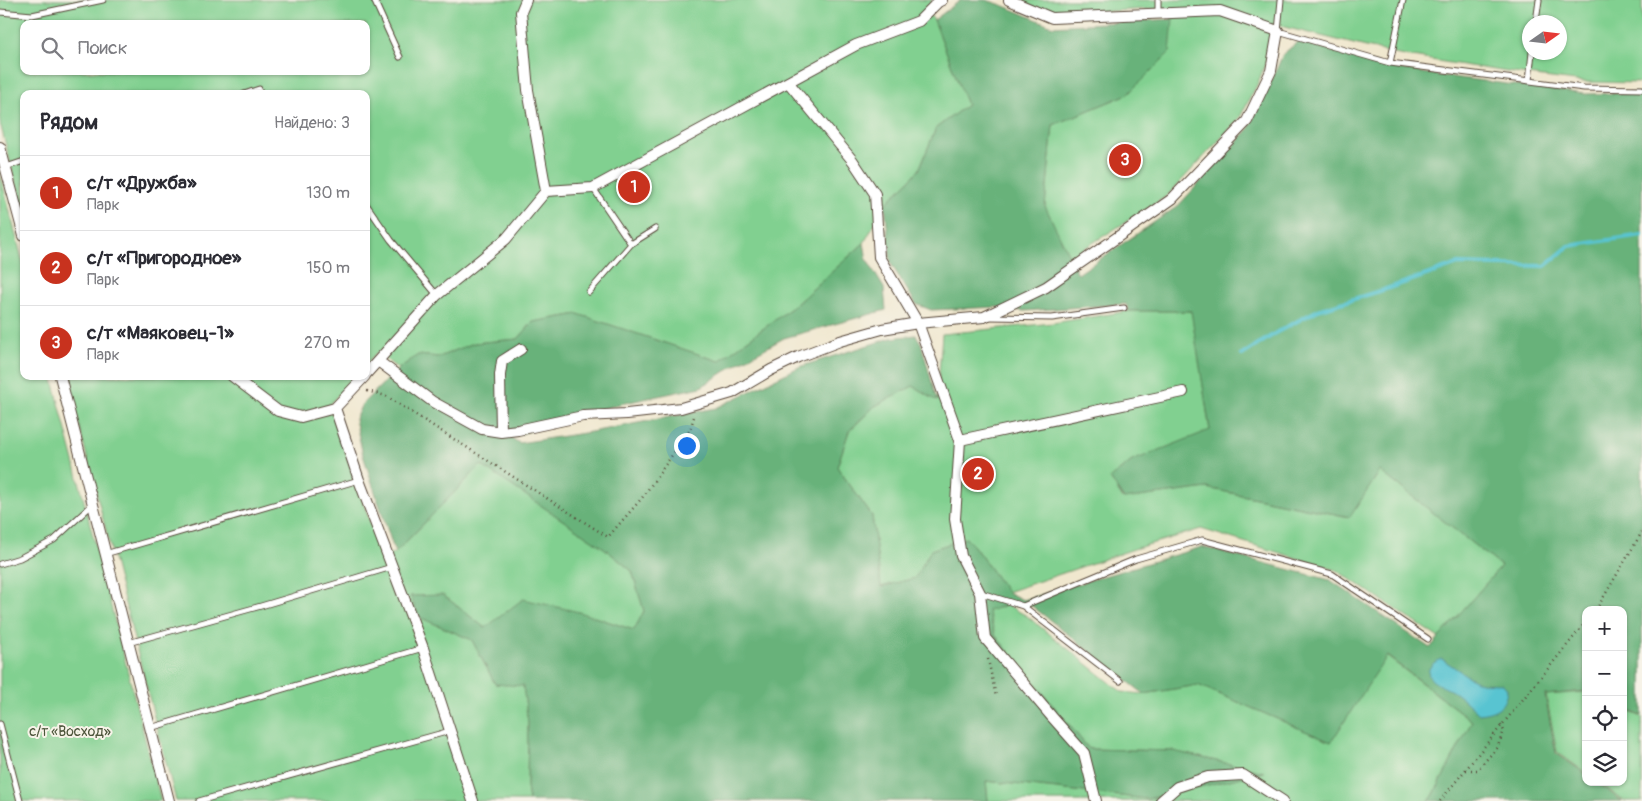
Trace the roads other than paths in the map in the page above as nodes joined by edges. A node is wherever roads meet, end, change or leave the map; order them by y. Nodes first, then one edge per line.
1 (103, 0) edge
2 (374, 0) edge
3 (526, 0) edge
4 (942, 0) edge
5 (1009, 0) edge
6 (1158, 0) edge
7 (1281, 0) edge
8 (1403, 0) edge
9 (1539, 0) edge
10 (0, 12) edge
11 (1158, 13) junction
12 (1537, 15) edge
13 (1278, 31) junction
14 (400, 57) dead end
15 (1531, 60) edge
16 (1390, 63) junction
17 (1529, 81) junction
18 (788, 82) junction
19 (259, 89) dead end
20 (1642, 89) edge
21 (256, 90) edge
22 (0, 147) edge
23 (20, 163) edge
24 (5, 167) junction
25 (593, 188) junction
26 (546, 191) junction
27 (370, 210) edge
28 (20, 223) edge
29 (655, 229) dead end
30 (631, 244) junction
31 (589, 292) dead end
32 (437, 295) junction
33 (1124, 308) dead end
34 (984, 317) junction
35 (918, 323) junction
36 (521, 349) dead end
37 (378, 361) junction
38 (370, 370) edge
39 (61, 380) edge
40 (237, 380) edge
41 (361, 380) edge
42 (1183, 392) dead end
43 (335, 408) junction
44 (501, 432) junction
45 (960, 440) junction
46 (359, 480) junction
47 (93, 505) junction
48 (105, 554) junction
49 (0, 564) edge
50 (392, 566) junction
51 (980, 593) junction
52 (1023, 606) junction
53 (1428, 639) dead end
54 (128, 643) junction
55 (423, 648) junction
56 (1120, 681) dead end
57 (0, 724) edge
58 (150, 728) junction
59 (451, 731) junction
60 (20, 801) edge
61 (169, 801) edge
62 (199, 801) edge
63 (473, 801) edge
64 (1096, 801) edge
65 (1161, 801) edge
66 (1283, 801) edge

1 - 10 lane
2 - 14 lane
3 - 26 street
4 - 18 street
5 - 11 street
6 - 11 lane
7 - 13 lane
8 - 16 lane
9 - 12 lane
11 - 13 street
13 - 16 lane
13 - 34 street
15 - 17 lane
16 - 17 lane
17 - 20 lane
18 - 25 street
18 - 35 street
19 - 21 lane
22 - 24 street
23 - 24 lane
24 - 28 street
25 - 26 street
25 - 30 lane
26 - 32 street
27 - 32 lane
29 - 30 lane
30 - 31 lane
32 - 37 street
33 - 34 lane
34 - 35 street
35 - 44 street
35 - 45 street
36 - 44 street
37 - 38 street
37 - 44 street
39 - 47 street
40 - 43 street
41 - 43 street
42 - 45 street
43 - 46 street
45 - 51 street
46 - 48 lane
46 - 50 street
47 - 48 street
47 - 49 lane
48 - 54 street
50 - 54 lane
50 - 55 street
51 - 52 lane
51 - 64 street
52 - 53 lane
52 - 56 lane
54 - 58 street
55 - 58 lane
55 - 59 street
57 - 60 lane
58 - 61 street
59 - 62 lane
59 - 63 street
65 - 66 street

